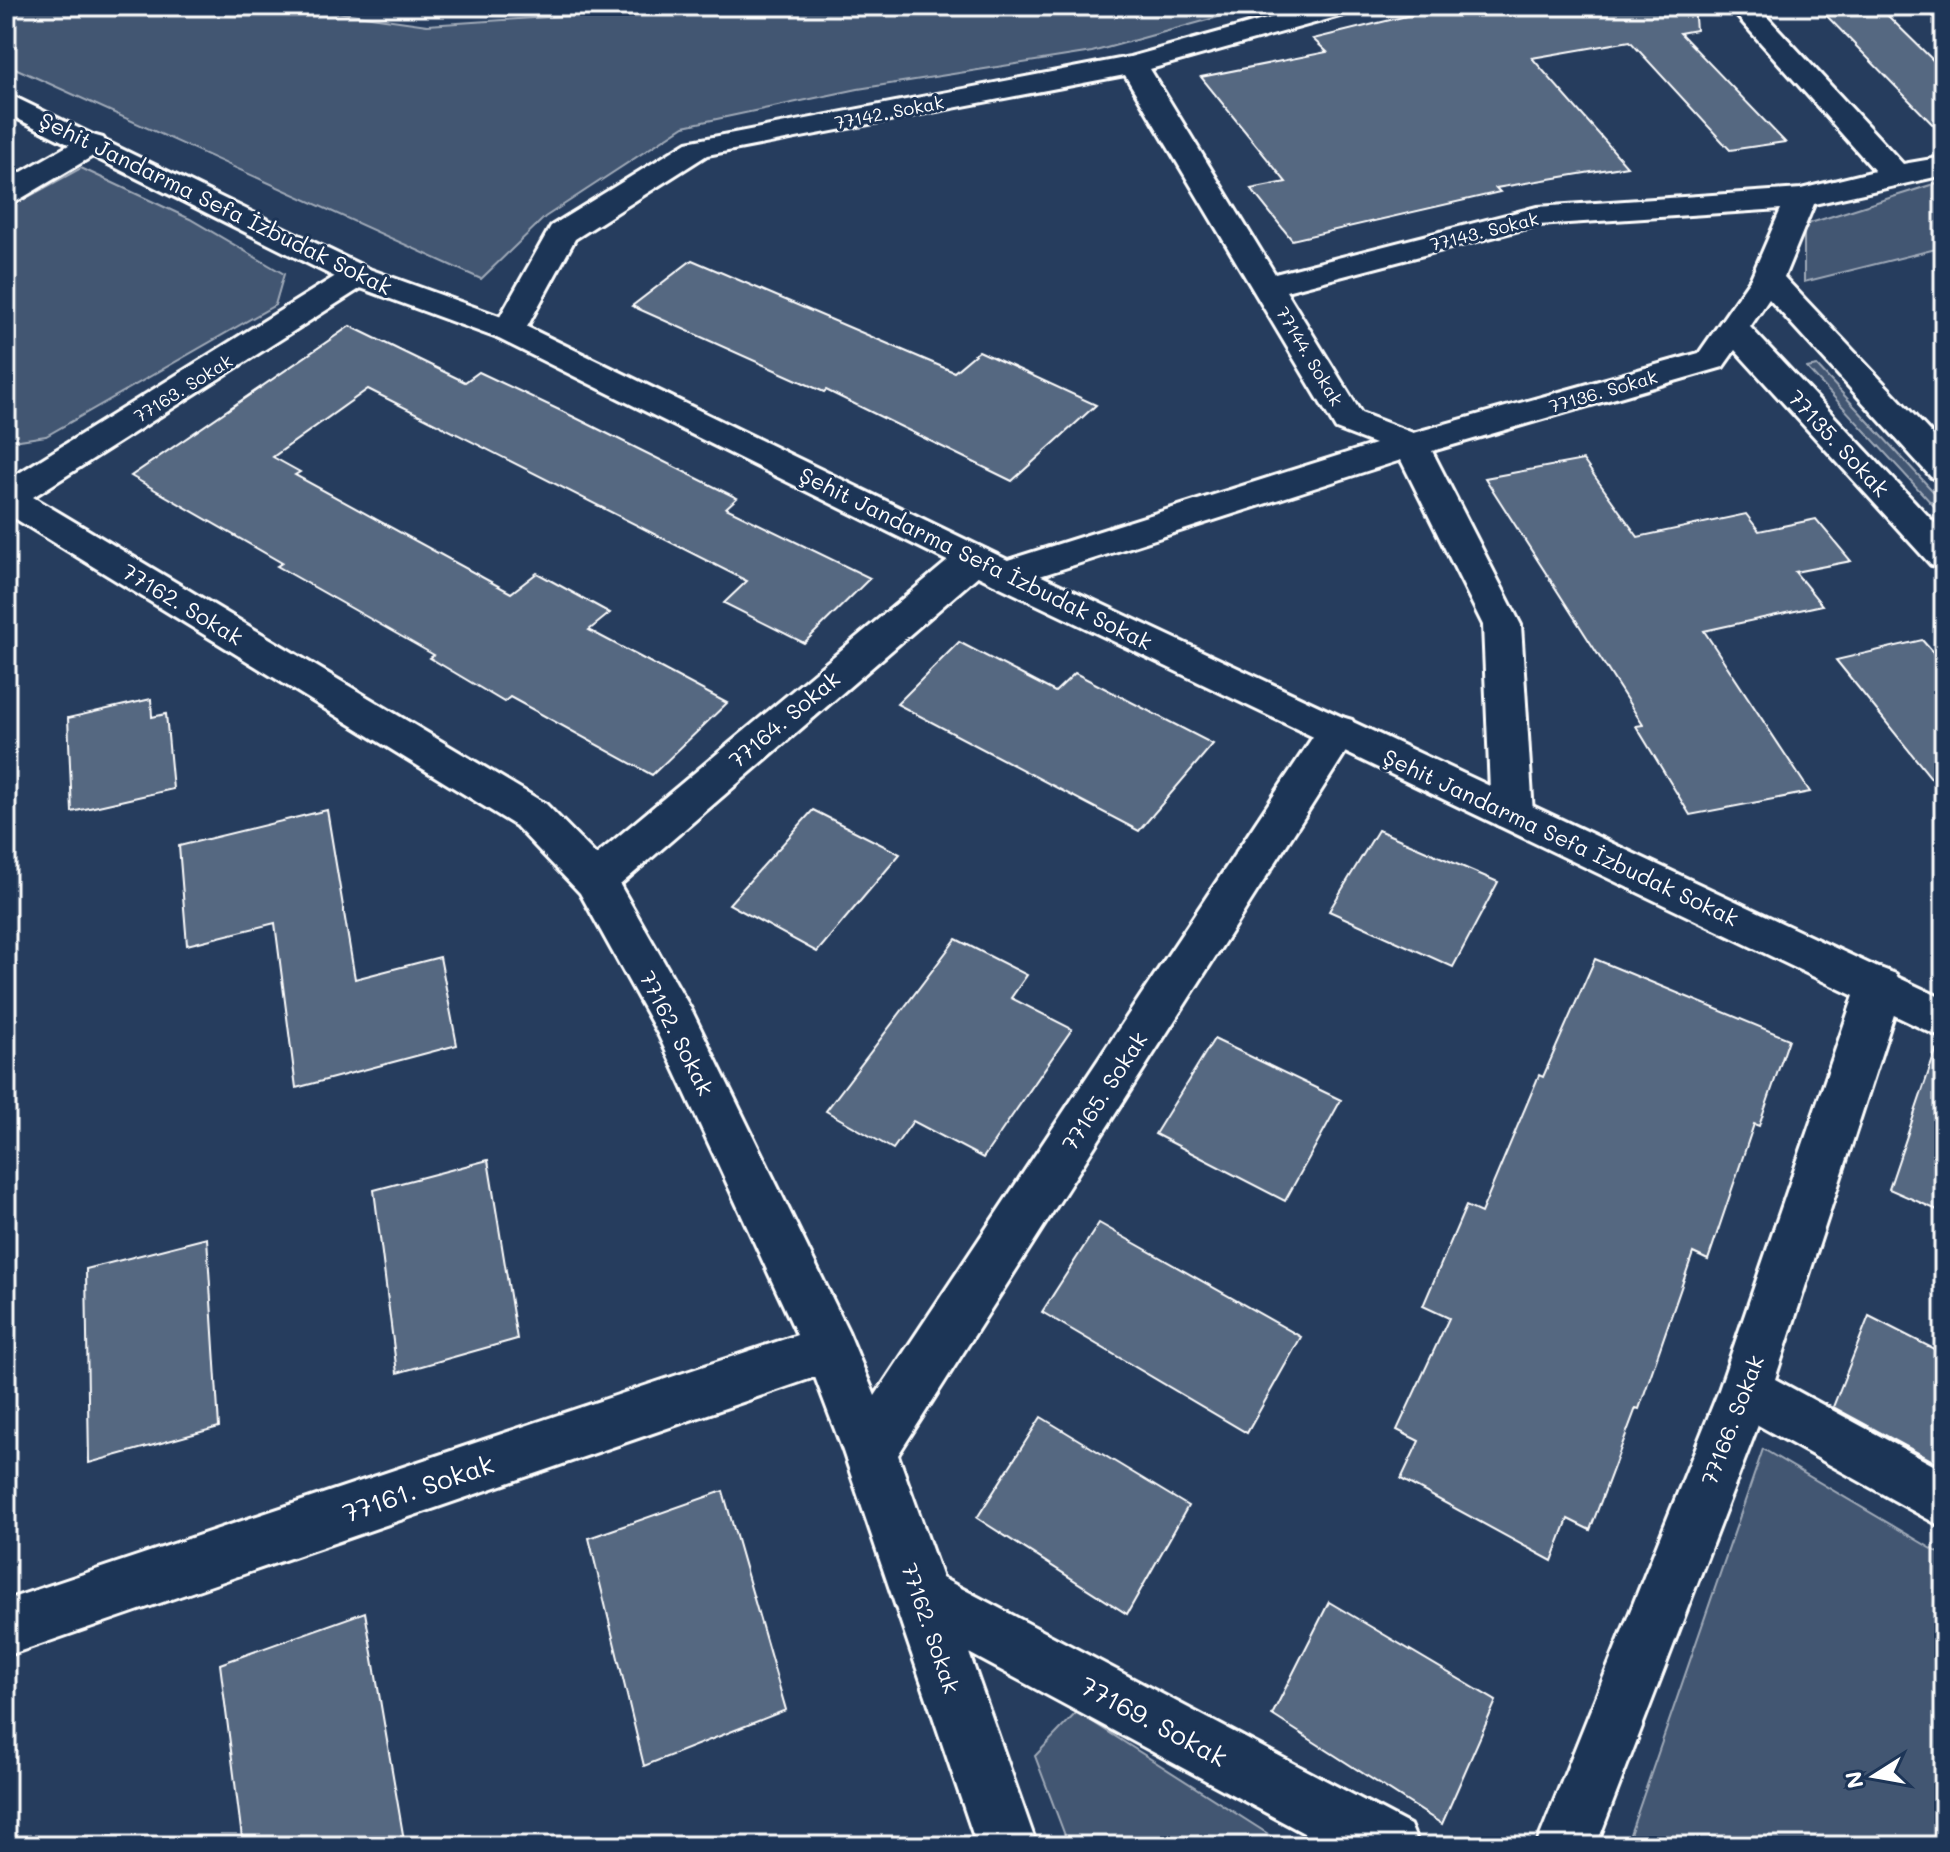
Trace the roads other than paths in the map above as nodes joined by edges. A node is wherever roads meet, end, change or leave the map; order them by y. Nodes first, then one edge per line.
1 (1344, 6) edge
2 (1742, 6) edge
3 (1133, 65) junction
4 (6, 102) edge
5 (92, 144) junction
6 (1944, 166) edge
7 (1896, 175) junction
8 (6, 194) edge
9 (1801, 198) junction
10 (358, 276) junction
11 (1767, 278) junction
12 (1267, 286) junction
13 (1734, 329) junction
14 (509, 331) junction
15 (1411, 445) junction
16 (1944, 469) edge
17 (7, 497) edge
18 (1944, 556) edge
19 (990, 567) junction
20 (1338, 731) junction
21 (1512, 814) junction
22 (595, 881) junction
23 (1880, 987) junction
24 (1944, 1020) edge
25 (830, 1348) junction
26 (1745, 1390) junction
27 (870, 1451) junction
28 (1944, 1501) edge
29 (919, 1596) junction
30 (6, 1628) edge
31 (1007, 1846) edge
32 (1389, 1846) edge
33 (1566, 1846) edge

1 - 3 street, 77142. Sokak
2 - 7 street
3 - 12 street, 77144. Sokak
3 - 14 street, 77142. Sokak
4 - 5 street, Şehit Jandarma Sefa İzbudak Sokak
5 - 8 street
5 - 10 street, Şehit Jandarma Sefa İzbudak Sokak
6 - 7 street
7 - 9 street
9 - 11 street, 77136. Sokak
9 - 12 street, 77143. Sokak
10 - 14 street, Şehit Jandarma Sefa İzbudak Sokak
10 - 17 street, 77163. Sokak
11 - 13 street, 77136. Sokak
11 - 16 street
12 - 15 street, 77144. Sokak
13 - 15 street, 77136. Sokak
13 - 18 street, 77135. Sokak
14 - 19 street, Şehit Jandarma Sefa İzbudak Sokak
15 - 19 street, 77136. Sokak
15 - 21 street
17 - 22 street, 77162. Sokak
19 - 20 street, Şehit Jandarma Sefa İzbudak Sokak
19 - 22 street, 77164. Sokak
20 - 21 street, Şehit Jandarma Sefa İzbudak Sokak
20 - 27 street, 77165. Sokak
21 - 23 street, Şehit Jandarma Sefa İzbudak Sokak
22 - 25 street, 77162. Sokak
23 - 24 street, Şehit Jandarma Sefa İzbudak Sokak
23 - 26 street, 77166. Sokak
25 - 27 street, 77162. Sokak
25 - 30 street, 77161. Sokak
26 - 28 street
26 - 33 street, 77166. Sokak
27 - 29 street, 77162. Sokak
29 - 31 street, 77162. Sokak
29 - 32 street, 77169. Sokak

